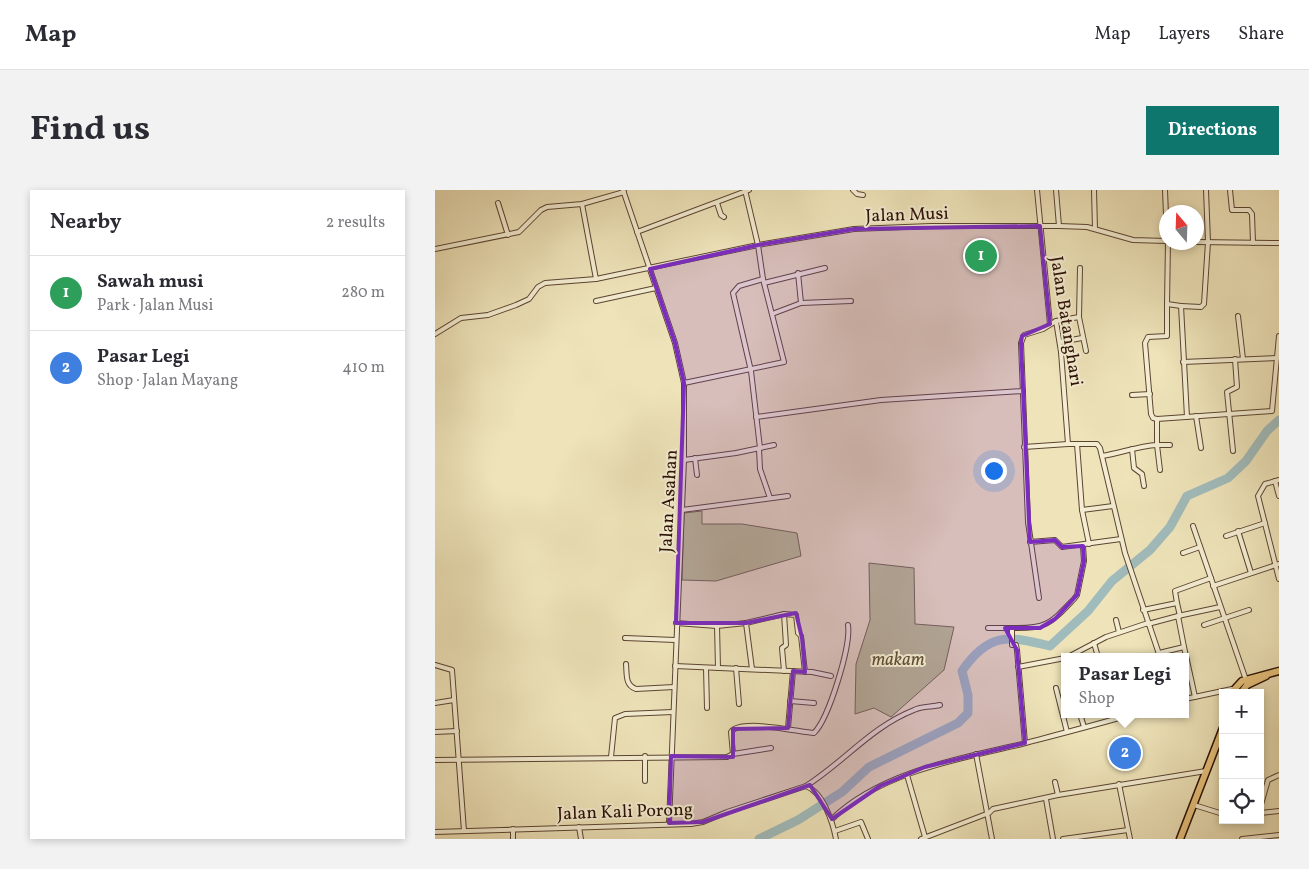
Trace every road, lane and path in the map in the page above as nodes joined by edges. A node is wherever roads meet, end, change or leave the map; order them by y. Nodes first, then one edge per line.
1 (746, 190) edge
2 (853, 190) edge
3 (1037, 190) edge
4 (1056, 190) edge
5 (1094, 190) edge
6 (1165, 190) edge
7 (1206, 190) edge
8 (1230, 190) edge
9 (624, 191) edge
10 (863, 195) dead end
11 (498, 202) dead end
12 (717, 203) junction
13 (1166, 205) edge
14 (583, 206) junction
15 (724, 217) dead end
16 (1040, 226) junction
17 (1059, 226) junction
18 (1095, 229) junction
19 (637, 232) junction
20 (508, 235) junction
21 (1159, 242) edge
22 (1204, 242) edge
23 (1208, 242) junction
24 (1253, 243) junction
25 (1279, 243) edge
26 (758, 245) junction
27 (435, 249) edge
28 (1167, 250) edge
29 (825, 268) dead end
30 (1080, 268) dead end
31 (650, 269) junction
32 (798, 273) junction
33 (596, 279) junction
34 (763, 281) junction
35 (656, 288) junction
36 (597, 301) dead end
37 (851, 301) dead end
38 (801, 303) junction
39 (1167, 304) junction
40 (1181, 306) junction
41 (772, 314) junction
42 (1238, 316) dead end
43 (1079, 317) junction
44 (1056, 321) junction
45 (1050, 324) junction
46 (435, 334) edge
47 (1279, 336) edge
48 (1082, 338) junction
49 (1059, 342) junction
50 (1086, 351) dead end
51 (1277, 358) junction
52 (1235, 359) junction
53 (1243, 359) junction
54 (1183, 362) junction
55 (751, 370) junction
56 (684, 383) junction
57 (1023, 391) junction
58 (1150, 394) junction
59 (1133, 395) dead end
60 (1228, 414) junction
61 (1196, 416) junction
62 (756, 417) junction
63 (1187, 417) junction
64 (1157, 419) junction
65 (1068, 444) junction
66 (1077, 444) junction
67 (774, 445) dead end
68 (1157, 445) junction
69 (1170, 445) dead end
70 (1024, 447) junction
71 (1201, 448) dead end
72 (759, 449) junction
73 (1131, 450) junction
74 (1233, 451) dead end
75 (1102, 456) junction
76 (695, 458) junction
77 (684, 460) junction
78 (1160, 470) dead end
79 (697, 475) dead end
80 (1277, 481) edge
81 (1144, 486) dead end
82 (788, 496) dead end
83 (1279, 496) edge
84 (771, 498) junction
85 (1113, 506) junction
86 (681, 510) junction
87 (1082, 510) junction
88 (1265, 523) junction
89 (1193, 526) dead end
90 (1238, 531) junction
91 (1226, 536) dead end
92 (1121, 539) junction
93 (1030, 542) junction
94 (1089, 544) junction
95 (1083, 546) junction
96 (1200, 547) junction
97 (1183, 553) dead end
98 (1277, 565) edge
99 (1251, 573) junction
100 (1211, 578) junction
101 (1279, 579) edge
102 (1213, 586) junction
103 (1039, 598) dead end
104 (1177, 603) junction
105 (1221, 607) junction
106 (1143, 610) junction
107 (1249, 610) dead end
108 (783, 614) junction
109 (1179, 616) junction
110 (1224, 619) junction
111 (1115, 620) dead end
112 (676, 623) junction
113 (746, 623) junction
114 (1148, 624) junction
115 (848, 625) dead end
116 (1204, 625) dead end
117 (717, 626) junction
118 (988, 628) dead end
119 (1012, 630) junction
120 (1119, 632) junction
121 (625, 638) dead end
122 (675, 640) junction
123 (1094, 642) junction
124 (1184, 647) junction
125 (1073, 653) edge
126 (1097, 653) edge
127 (1158, 653) edge
128 (1165, 653) edge
129 (1185, 653) edge
130 (1061, 658) edge
131 (626, 664) dead end
132 (435, 665) edge
133 (675, 666) junction
134 (706, 668) junction
135 (718, 668) junction
136 (736, 668) junction
137 (1018, 668) junction
138 (752, 669) junction
139 (1189, 670) edge
140 (784, 671) junction
141 (793, 671) junction
142 (805, 672) junction
143 (1277, 672) edge
144 (831, 676) dead end
145 (1246, 680) junction
146 (674, 687) junction
147 (1056, 688) dead end
148 (1235, 689) edge
149 (1244, 689) edge
150 (1219, 693) edge
151 (1195, 697) junction
152 (1189, 699) edge
153 (454, 700) junction
154 (790, 701) junction
155 (435, 703) edge
156 (814, 703) dead end
157 (739, 704) dead end
158 (940, 705) dead end
159 (707, 708) dead end
160 (1061, 708) edge
161 (673, 712) junction
162 (1064, 718) edge
163 (1081, 718) edge
164 (1112, 718) edge
165 (1084, 727) junction
166 (788, 728) junction
167 (457, 731) junction
168 (435, 732) edge
169 (1067, 732) junction
170 (1221, 734) edge
171 (1025, 743) junction
172 (771, 748) dead end
173 (733, 754) junction
174 (976, 754) junction
175 (645, 756) junction
176 (671, 756) junction
177 (611, 757) junction
178 (459, 759) junction
179 (435, 760) edge
180 (1206, 771) junction
181 (907, 775) junction
182 (1279, 775) edge
183 (645, 781) dead end
184 (1055, 782) dead end
185 (1119, 784) junction
186 (806, 786) junction
187 (1264, 794) edge
188 (1058, 795) junction
189 (1046, 799) junction
190 (1194, 804) junction
191 (1279, 811) edge
192 (989, 813) junction
193 (1219, 813) edge
194 (1264, 813) edge
195 (831, 816) junction
196 (669, 823) junction
197 (579, 827) junction
198 (513, 829) junction
199 (1128, 830) junction
200 (464, 831) junction
201 (835, 831) junction
202 (435, 832) edge
203 (1279, 834) edge
204 (923, 838) edge
205 (513, 839) edge
206 (581, 839) edge
207 (836, 839) edge
208 (868, 839) edge
209 (992, 839) edge
210 (1053, 839) edge
211 (1063, 839) edge
212 (1130, 839) edge
213 (1180, 839) edge
214 (1243, 839) edge

1 - 12 street
1 - 26 street
2 - 10 street
3 - 16 street, Jalan Batanghari
4 - 17 street
5 - 18 street
6 - 13 street
7 - 23 street
8 - 24 street
9 - 14 street
9 - 19 street, Jalan Asahan
11 - 20 street
12 - 15 street
12 - 19 street
14 - 20 street
14 - 33 street
16 - 17 street, Jalan Musi
16 - 26 street, Jalan Musi
16 - 45 street, Jalan Batanghari
17 - 18 street, Jalan Musi
18 - 21 street, Jalan Musi
19 - 31 street, Jalan Asahan
20 - 27 street
22 - 23 street
23 - 24 street
23 - 40 street
24 - 25 street
26 - 31 street, Jalan Musi
26 - 34 street
28 - 39 street
29 - 32 street
30 - 43 street
31 - 33 street, Jalan Musi
31 - 35 street, Jalan Asahan
32 - 34 street
32 - 38 street
33 - 46 street, Jalan Musi
34 - 41 street
34 - 55 street
35 - 36 street
35 - 56 street, Jalan Asahan
37 - 38 street
38 - 41 street
39 - 40 street
39 - 58 street
40 - 54 street
41 - 55 street
42 - 53 street
43 - 44 street
43 - 48 street
44 - 45 street, Jalan Batanghari
44 - 49 street, Jalan Batanghari
45 - 57 street
47 - 51 street
48 - 49 street
48 - 50 street
49 - 65 street, Jalan Batanghari
51 - 53 street
51 - 60 street
52 - 53 street
52 - 54 street
52 - 60 street
54 - 63 street
55 - 56 street
55 - 62 street
56 - 77 street, Jalan Asahan
57 - 62 street
57 - 70 street
58 - 59 street
58 - 64 street
60 - 61 street
60 - 74 street
61 - 63 street
61 - 71 street
62 - 72 street
63 - 64 street
64 - 68 street
65 - 66 street
65 - 70 street
66 - 75 street
66 - 87 street
67 - 72 street
68 - 69 street
68 - 73 street
68 - 78 street
70 - 93 street
72 - 76 street
72 - 84 street
73 - 75 street
73 - 81 street
75 - 85 street
76 - 77 street
76 - 79 street
77 - 86 street, Jalan Asahan
80 - 83 street
80 - 88 street
82 - 84 street
84 - 86 street
85 - 87 street
85 - 92 street
86 - 112 street, Jalan Asahan
87 - 94 street
88 - 90 street
88 - 98 street
89 - 96 street
90 - 91 street
90 - 99 street
92 - 94 street
92 - 106 street
93 - 95 street
93 - 103 street
94 - 95 street
95 - 119 street
96 - 97 street
96 - 100 street
98 - 99 street
98 - 101 street
99 - 102 street
100 - 102 street
100 - 104 street
102 - 105 street
104 - 106 street
104 - 109 street
105 - 109 street
105 - 110 street
106 - 114 street
107 - 110 street
108 - 113 street
108 - 140 street
108 - 142 street
109 - 114 street
109 - 124 street
110 - 116 street
110 - 145 street
111 - 120 street
112 - 117 street
112 - 122 street, Jalan Asahan
113 - 117 street
113 - 138 street
114 - 120 street
114 - 127 street
115 - 166 street
117 - 135 street
118 - 119 street
119 - 137 street
120 - 123 street
121 - 122 street
122 - 133 street, Jalan Asahan
123 - 125 street
123 - 126 street
124 - 128 street
124 - 129 street
130 - 137 street
131 - 146 street
132 - 153 street
133 - 134 street
133 - 146 street, Jalan Asahan
134 - 135 street
134 - 159 street
135 - 136 street
136 - 138 street
136 - 157 street
137 - 171 street
138 - 140 street
139 - 151 street
140 - 141 street
141 - 142 street
141 - 154 street
142 - 144 street
143 - 145 main road
143 - 149 main road
145 - 148 main road
146 - 161 street, Jalan Asahan
147 - 160 street
150 - 151 street
151 - 152 street
153 - 155 street
153 - 167 street
154 - 156 street
154 - 166 street
158 - 186 street, Jalan Kali Porong
161 - 176 street, Jalan Asahan
161 - 177 street
162 - 169 street
163 - 165 street
164 - 165 street
165 - 169 street
166 - 173 street
167 - 168 street
167 - 178 street
169 - 171 street
170 - 180 main road
171 - 174 street
172 - 173 street
173 - 176 street
174 - 181 street
174 - 192 street
175 - 176 street
175 - 177 street
175 - 183 street
176 - 196 street, Jalan Asahan
177 - 178 street
178 - 179 street
178 - 200 street
180 - 185 street
180 - 190 main road
181 - 195 street
181 - 204 street
182 - 187 street
184 - 188 street
185 - 188 street
185 - 199 street
186 - 195 street
186 - 196 street, Jalan Kali Porong
188 - 189 street
189 - 192 street
189 - 210 street
190 - 193 street
190 - 213 main road
191 - 194 street
192 - 204 street
192 - 209 street
195 - 201 street
196 - 197 street, Jalan Kali Porong
197 - 198 street, Jalan Kali Porong
197 - 206 street
198 - 200 street, Jalan Kali Porong
198 - 205 street
199 - 211 street
199 - 212 street
200 - 202 street, Jalan Kali Porong
201 - 207 street
201 - 208 street
203 - 214 street

